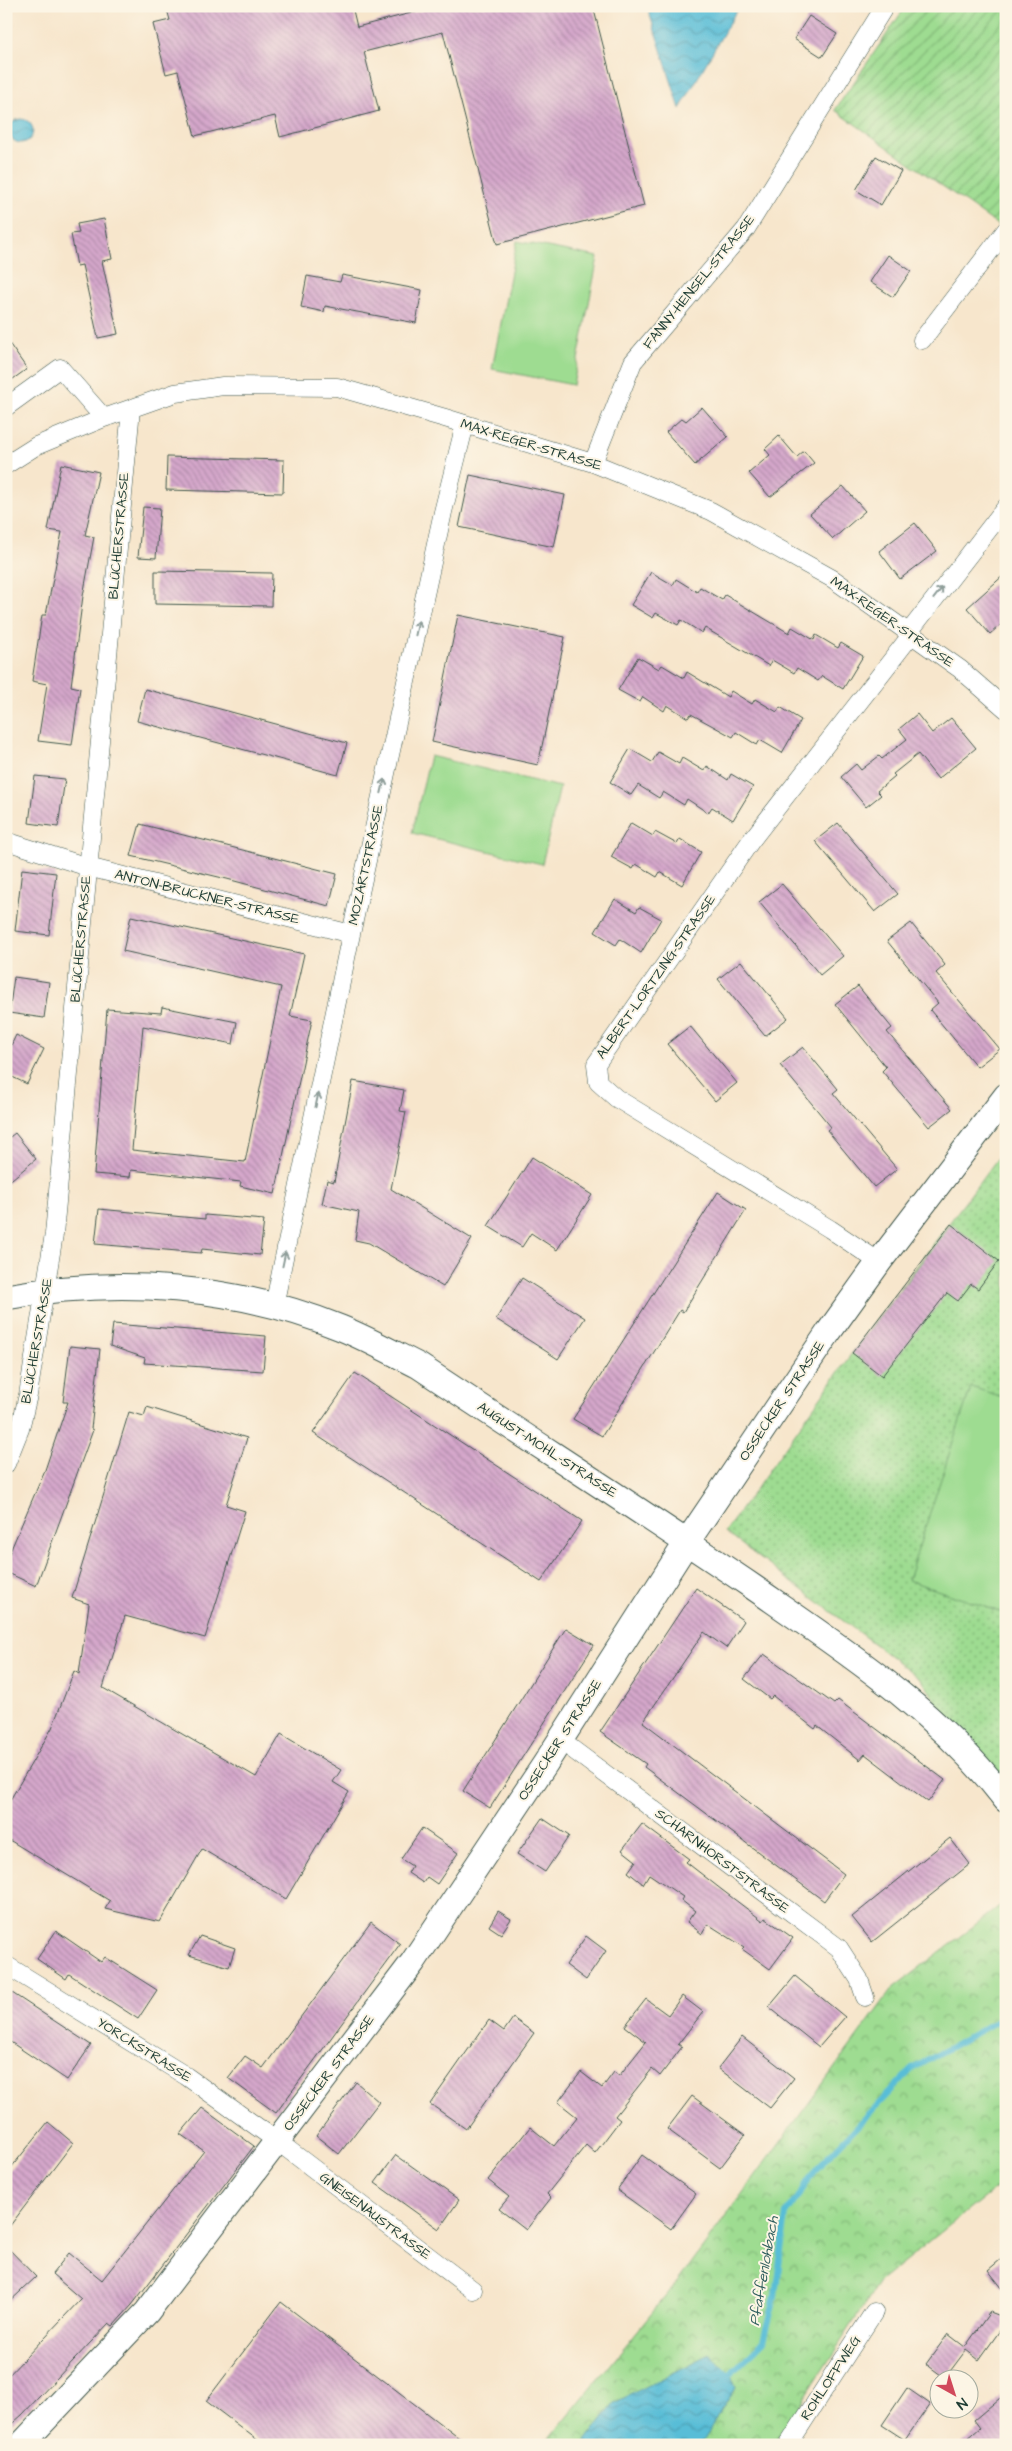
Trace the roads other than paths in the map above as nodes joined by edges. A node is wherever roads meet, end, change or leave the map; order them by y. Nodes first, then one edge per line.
1 (885, 6) edge
2 (1006, 230) edge
3 (922, 340) dead end
4 (6, 407) edge
5 (131, 409) junction
6 (104, 418) junction
7 (465, 424) junction
8 (593, 463) junction
9 (6, 465) edge
10 (1006, 507) edge
11 (910, 633) junction
12 (1006, 709) edge
13 (6, 842) edge
14 (88, 867) junction
15 (350, 934) junction
16 (1006, 1096) edge
17 (879, 1262) junction
18 (46, 1291) junction
19 (6, 1297) edge
20 (274, 1306) junction
21 (6, 1464) edge
22 (687, 1542) junction
23 (560, 1740) junction
24 (1006, 1800) edge
25 (6, 1965) edge
26 (865, 1997) dead end
27 (277, 2141) junction
28 (473, 2290) dead end
29 (874, 2312) dead end
30 (93, 2368) junction
31 (6, 2442) edge
32 (21, 2445) edge
33 (788, 2445) edge

1 - 8 street, FANNY-HENSEL-STRASSE
2 - 3 street
4 - 6 street
5 - 6 street, MAX-REGER-STRASSE
5 - 7 street, MAX-REGER-STRASSE
5 - 14 street, BLÜCHERSTRASSE
6 - 9 street, MAX-REGER-STRASSE
7 - 8 street, MAX-REGER-STRASSE
15 -> 7 street, MOZARTSTRASSE
8 - 11 street, MAX-REGER-STRASSE
11 -> 10 street, ALBERT-LORTZING-STRASSE
11 - 12 street, MAX-REGER-STRASSE
11 - 17 street, ALBERT-LORTZING-STRASSE
13 - 14 street, ANTON-BRUCKNER-STRASSE
14 - 15 street, ANTON-BRUCKNER-STRASSE
14 - 18 street, BLÜCHERSTRASSE
20 -> 15 street, MOZARTSTRASSE
16 - 17 street, OSSECKER STRASSE
17 - 22 street, OSSECKER STRASSE
18 - 19 street, AUGUST-MOHL-STRASSE
18 - 20 street, AUGUST-MOHL-STRASSE
18 - 21 street, BLÜCHERSTRASSE
20 - 22 street, AUGUST-MOHL-STRASSE
22 - 23 street, OSSECKER STRASSE
22 - 24 street, AUGUST-MOHL-STRASSE
23 - 26 street, SCHARNHORSTSTRASSE
23 - 27 street, OSSECKER STRASSE
25 - 27 street, YORCKSTRASSE
27 - 28 street, GNEISENAUSTRASSE
27 - 30 street, OSSECKER STRASSE
29 - 33 street, ROHLOFFWEG
30 - 31 street, OSSECKER STRASSE
30 - 32 street, OSSECKER STRASSE

